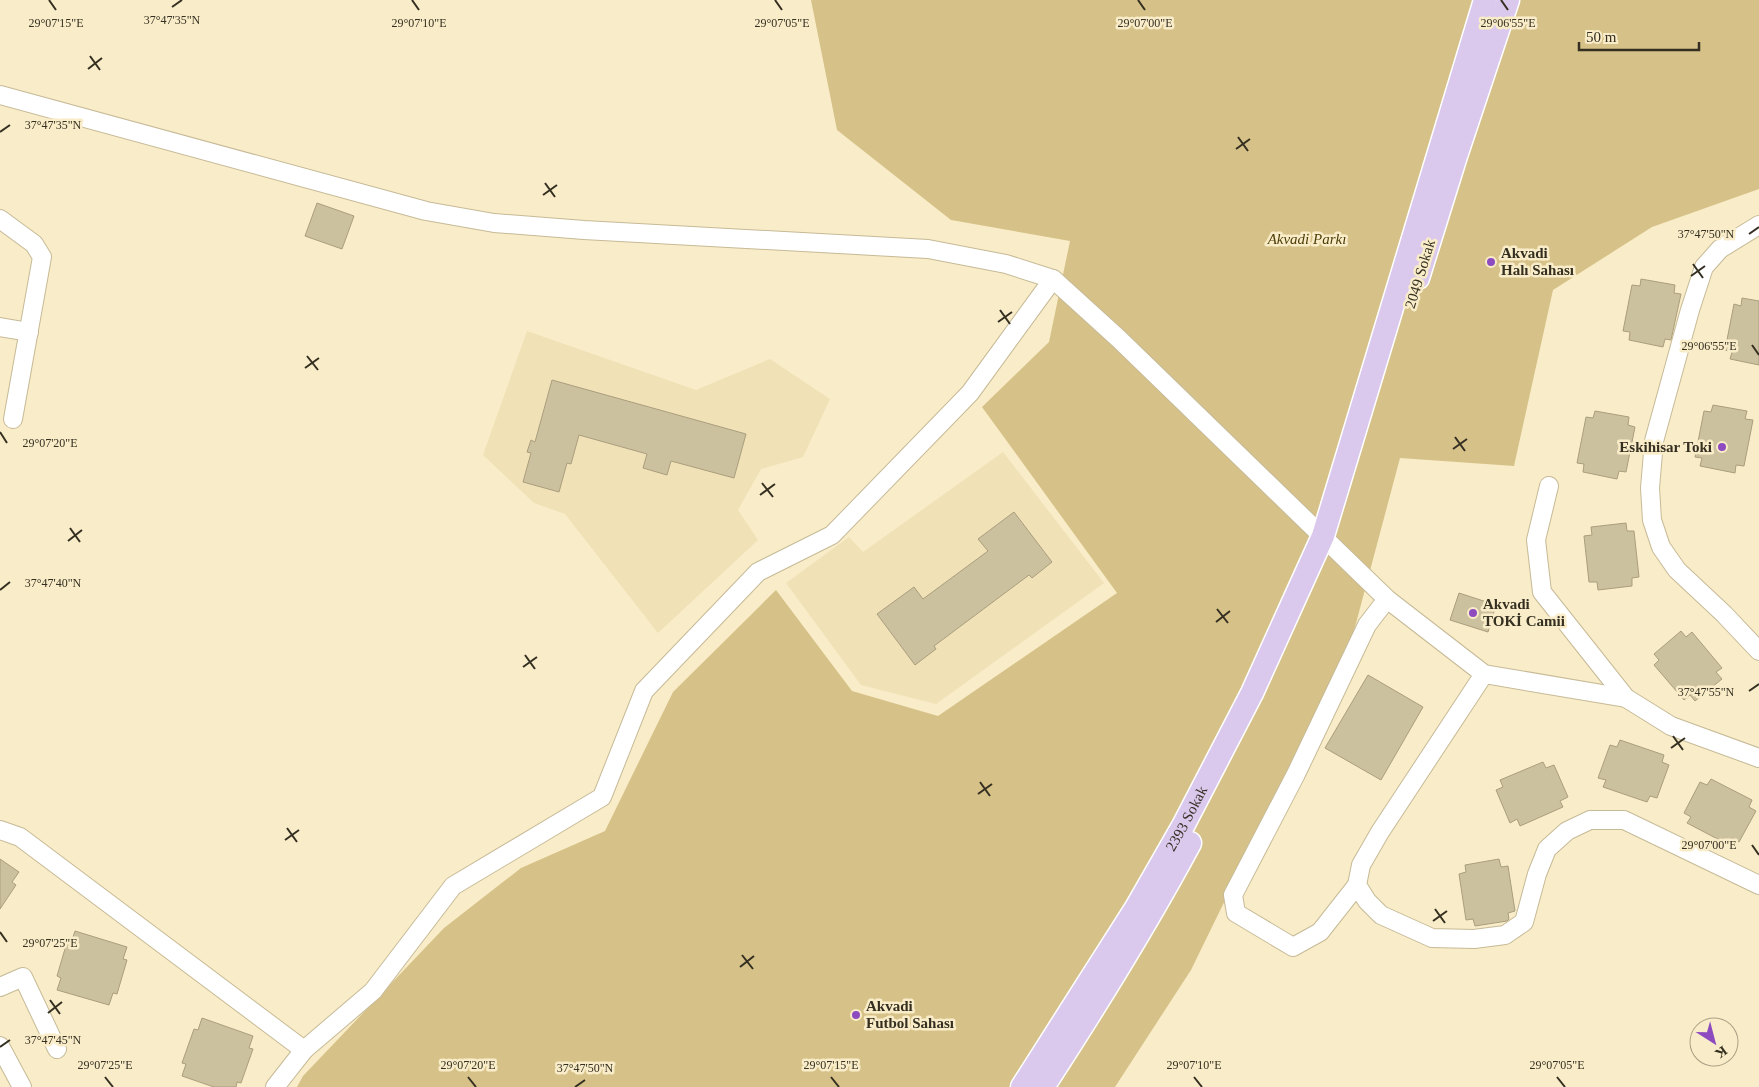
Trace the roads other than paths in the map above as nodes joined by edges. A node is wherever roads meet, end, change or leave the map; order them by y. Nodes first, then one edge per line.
1 (1485, 0) edge
2 (1508, 0) edge
3 (0, 95) edge
4 (0, 219) edge
5 (1759, 225) edge
6 (1054, 279) junction
7 (0, 327) edge
8 (28, 332) junction
9 (13, 419) dead end
10 (1550, 486) dead end
11 (1329, 542) junction
12 (1387, 599) junction
13 (1759, 651) edge
14 (1484, 674) junction
15 (1626, 698) junction
16 (1759, 758) edge
17 (0, 830) edge
18 (1358, 885) junction
19 (1759, 885) edge
20 (0, 987) edge
21 (0, 1046) edge
22 (56, 1050) dead end
23 (304, 1050) junction
24 (22, 1087) edge
25 (275, 1087) edge
26 (1022, 1087) edge
27 (1043, 1087) edge

1 - 11 main road, 2049 Sokak
2 - 11 main road, 2049 Sokak
3 - 6 street
4 - 8 street
5 - 13 street
6 - 11 street
6 - 23 street
7 - 8 street
8 - 9 street
10 - 15 street
11 - 12 street
11 - 26 main road, 2393 Sokak
11 - 27 main road, 2393 Sokak
12 - 14 street
12 - 18 street
14 - 15 street
14 - 18 street
15 - 16 street
17 - 23 street
18 - 19 street
20 - 22 street
21 - 24 street
23 - 25 street

